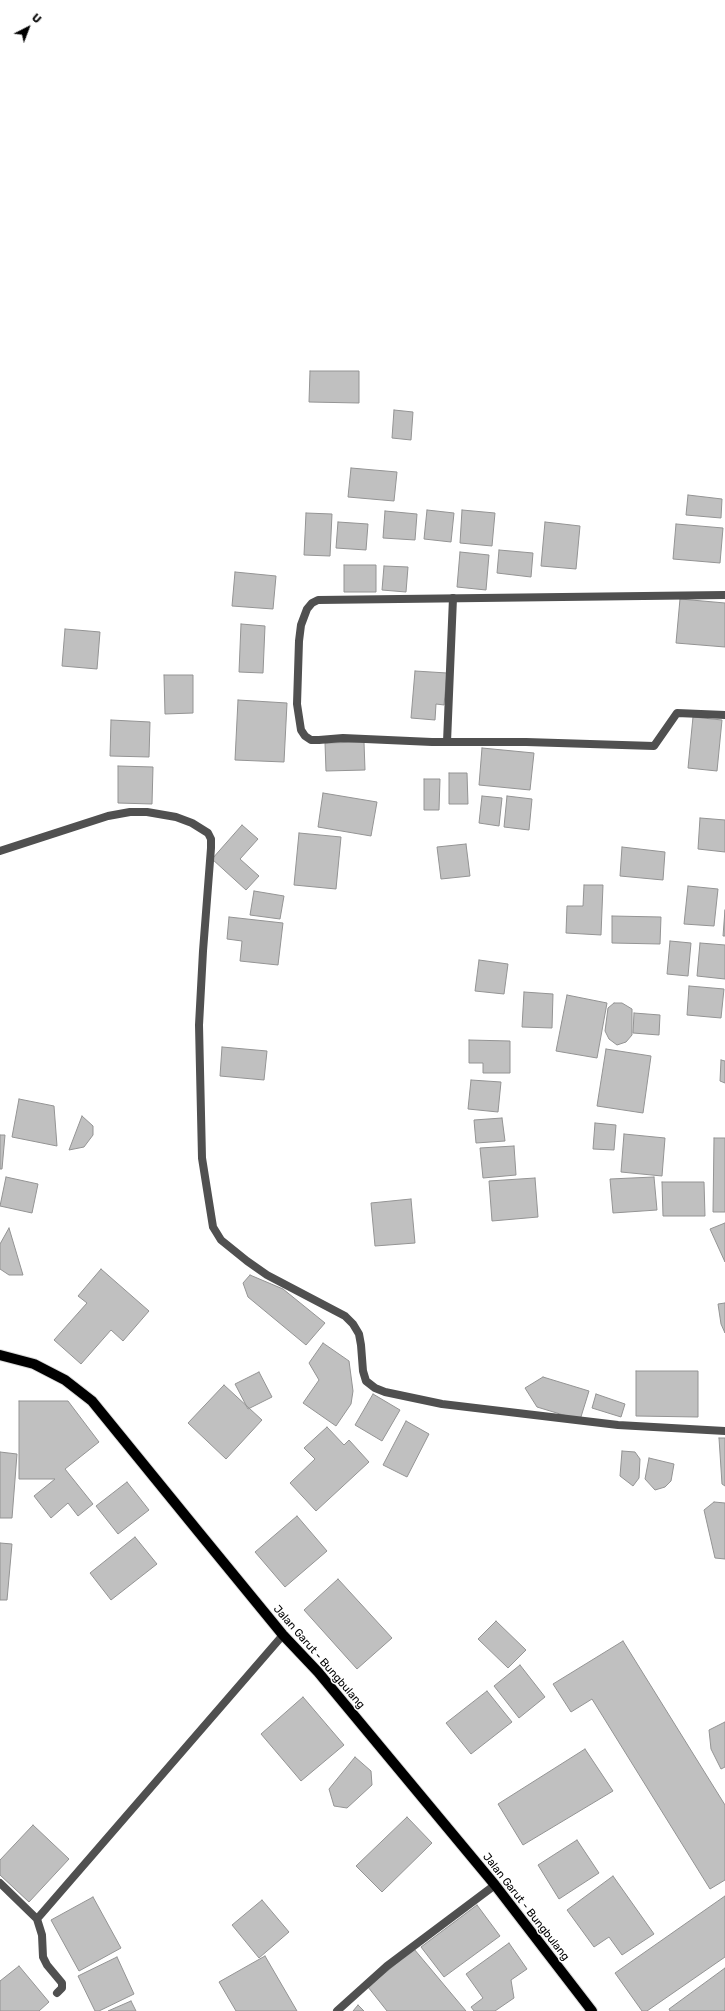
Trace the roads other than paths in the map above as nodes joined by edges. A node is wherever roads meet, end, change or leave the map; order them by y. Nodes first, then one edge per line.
1 (725, 595) edge
2 (453, 598) junction
3 (725, 715) edge
4 (447, 742) junction
5 (0, 851) edge
6 (0, 1355) edge
7 (725, 1431) edge
8 (284, 1635) junction
9 (0, 1883) edge
10 (495, 1885) junction
11 (37, 1919) junction
12 (57, 1993) dead end
13 (337, 2011) edge
14 (592, 2011) edge

1 - 2 street
2 - 4 street
2 - 4 street
3 - 4 street
5 - 7 street
6 - 8 main road, Jalan Garut - Bungbulang
8 - 10 main road, Jalan Garut - Bungbulang
8 - 11 street
9 - 11 street
10 - 13 street
10 - 14 main road, Jalan Garut - Bungbulang
11 - 12 street

